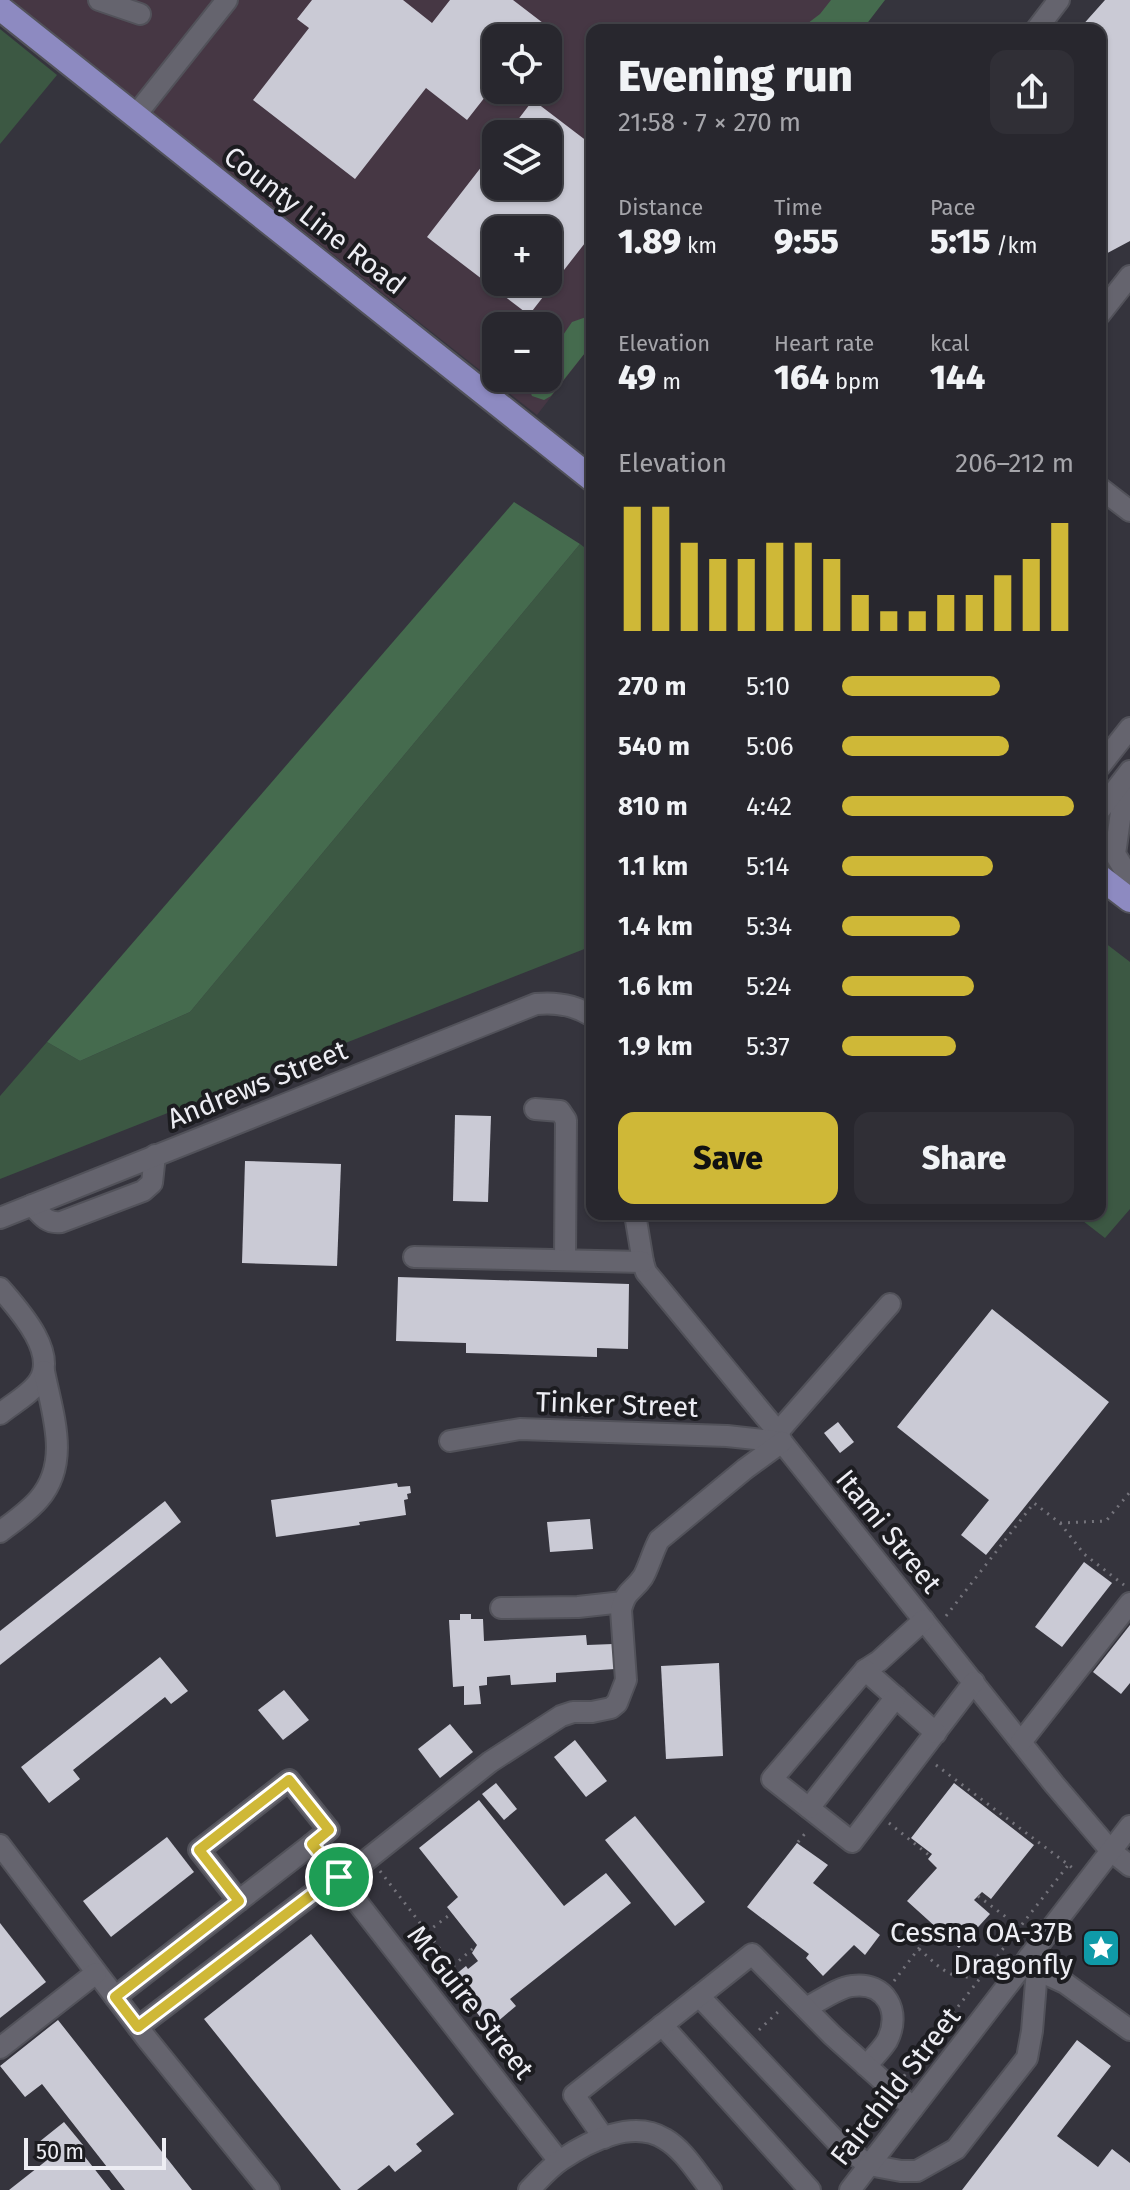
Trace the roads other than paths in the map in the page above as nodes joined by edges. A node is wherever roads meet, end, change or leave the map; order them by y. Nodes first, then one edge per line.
1 (99, 0) edge
2 (227, 0) edge
3 (1059, 0) edge
4 (0, 8) edge
5 (140, 14) dead end
6 (1041, 24) edge
7 (135, 116) junction
8 (1130, 276) edge
9 (1106, 306) edge
10 (586, 474) edge
11 (1106, 493) edge
12 (1130, 511) edge
13 (1130, 728) edge
14 (1106, 744) edge
15 (1106, 758) edge
16 (1130, 771) edge
17 (1130, 791) edge
18 (1106, 802) edge
19 (1130, 879) edge
20 (1106, 882) edge
21 (1130, 900) edge
22 (586, 1013) edge
23 (535, 1109) dead end
24 (155, 1155) junction
25 (32, 1205) junction
26 (0, 1218) edge
27 (636, 1220) edge
28 (414, 1257) dead end
29 (565, 1260) junction
30 (643, 1262) junction
31 (0, 1288) edge
32 (890, 1304) dead end
33 (44, 1371) junction
34 (0, 1414) edge
35 (780, 1437) junction
36 (450, 1441) dead end
37 (0, 1532) edge
38 (623, 1602) junction
39 (1130, 1603) edge
40 (501, 1608) dead end
41 (929, 1626) junction
42 (865, 1670) junction
43 (974, 1682) junction
44 (896, 1697) junction
45 (936, 1733) junction
46 (1021, 1742) junction
47 (809, 1808) junction
48 (1130, 1826) edge
49 (312, 1844) junction
50 (0, 1845) edge
51 (1111, 1851) junction
52 (1130, 1866) edge
53 (339, 1877) junction
54 (239, 1901) junction
55 (1035, 1957) junction
56 (96, 1973) junction
57 (699, 1996) junction
58 (115, 1997) junction
59 (806, 2008) junction
60 (662, 2025) junction
61 (138, 2027) junction
62 (1130, 2030) edge
63 (0, 2048) edge
64 (866, 2066) junction
65 (913, 2108) junction
66 (604, 2138) junction
67 (559, 2161) junction
68 (869, 2165) junction
69 (269, 2190) edge
70 (529, 2190) edge
71 (711, 2190) edge
72 (810, 2190) edge
73 (850, 2190) edge

1 - 5 street
2 - 7 street
3 - 6 street
4 - 7 main road, County Line Road
7 - 10 main road, County Line Road
8 - 9 street
11 - 12 street
13 - 14 street
13 - 15 street
16 - 18 street
17 - 19 street
20 - 21 main road
22 - 24 street, Andrews Street
23 - 29 street
24 - 25 street, Andrews Street
24 - 25 street
25 - 26 street, Andrews Street
27 - 30 street, Itami Street
28 - 29 street
29 - 30 street
30 - 35 street, Itami Street
31 - 33 street
32 - 35 street
33 - 34 street
33 - 37 street
35 - 36 street, Tinker Street
35 - 38 street
35 - 41 street, Itami Street
38 - 40 street
38 - 53 street
39 - 46 street
41 - 42 street
41 - 43 street, Itami Street
42 - 44 street
42 - 47 street
43 - 45 street
43 - 46 street, Itami Street
44 - 45 street
44 - 47 street
45 - 47 street
46 - 51 street, Itami Street
48 - 51 street, Fairchild Street
49 - 53 street, McGuire Street
49 - 54 street
49 - 54 street
50 - 56 street
51 - 52 street, Itami Street
51 - 55 street, Fairchild Street
53 - 61 street
53 - 67 street, McGuire Street
54 - 58 street
55 - 62 street
55 - 65 street, Fairchild Street
55 - 68 street
56 - 58 street
56 - 63 street
57 - 59 street
57 - 60 street
57 - 68 street
58 - 61 street
59 - 64 street
59 - 64 street
60 - 66 street
60 - 72 street
61 - 69 street
64 - 65 street
65 - 68 street, Fairchild Street
66 - 67 street
66 - 71 street
67 - 70 street
68 - 73 street, Fairchild Street

